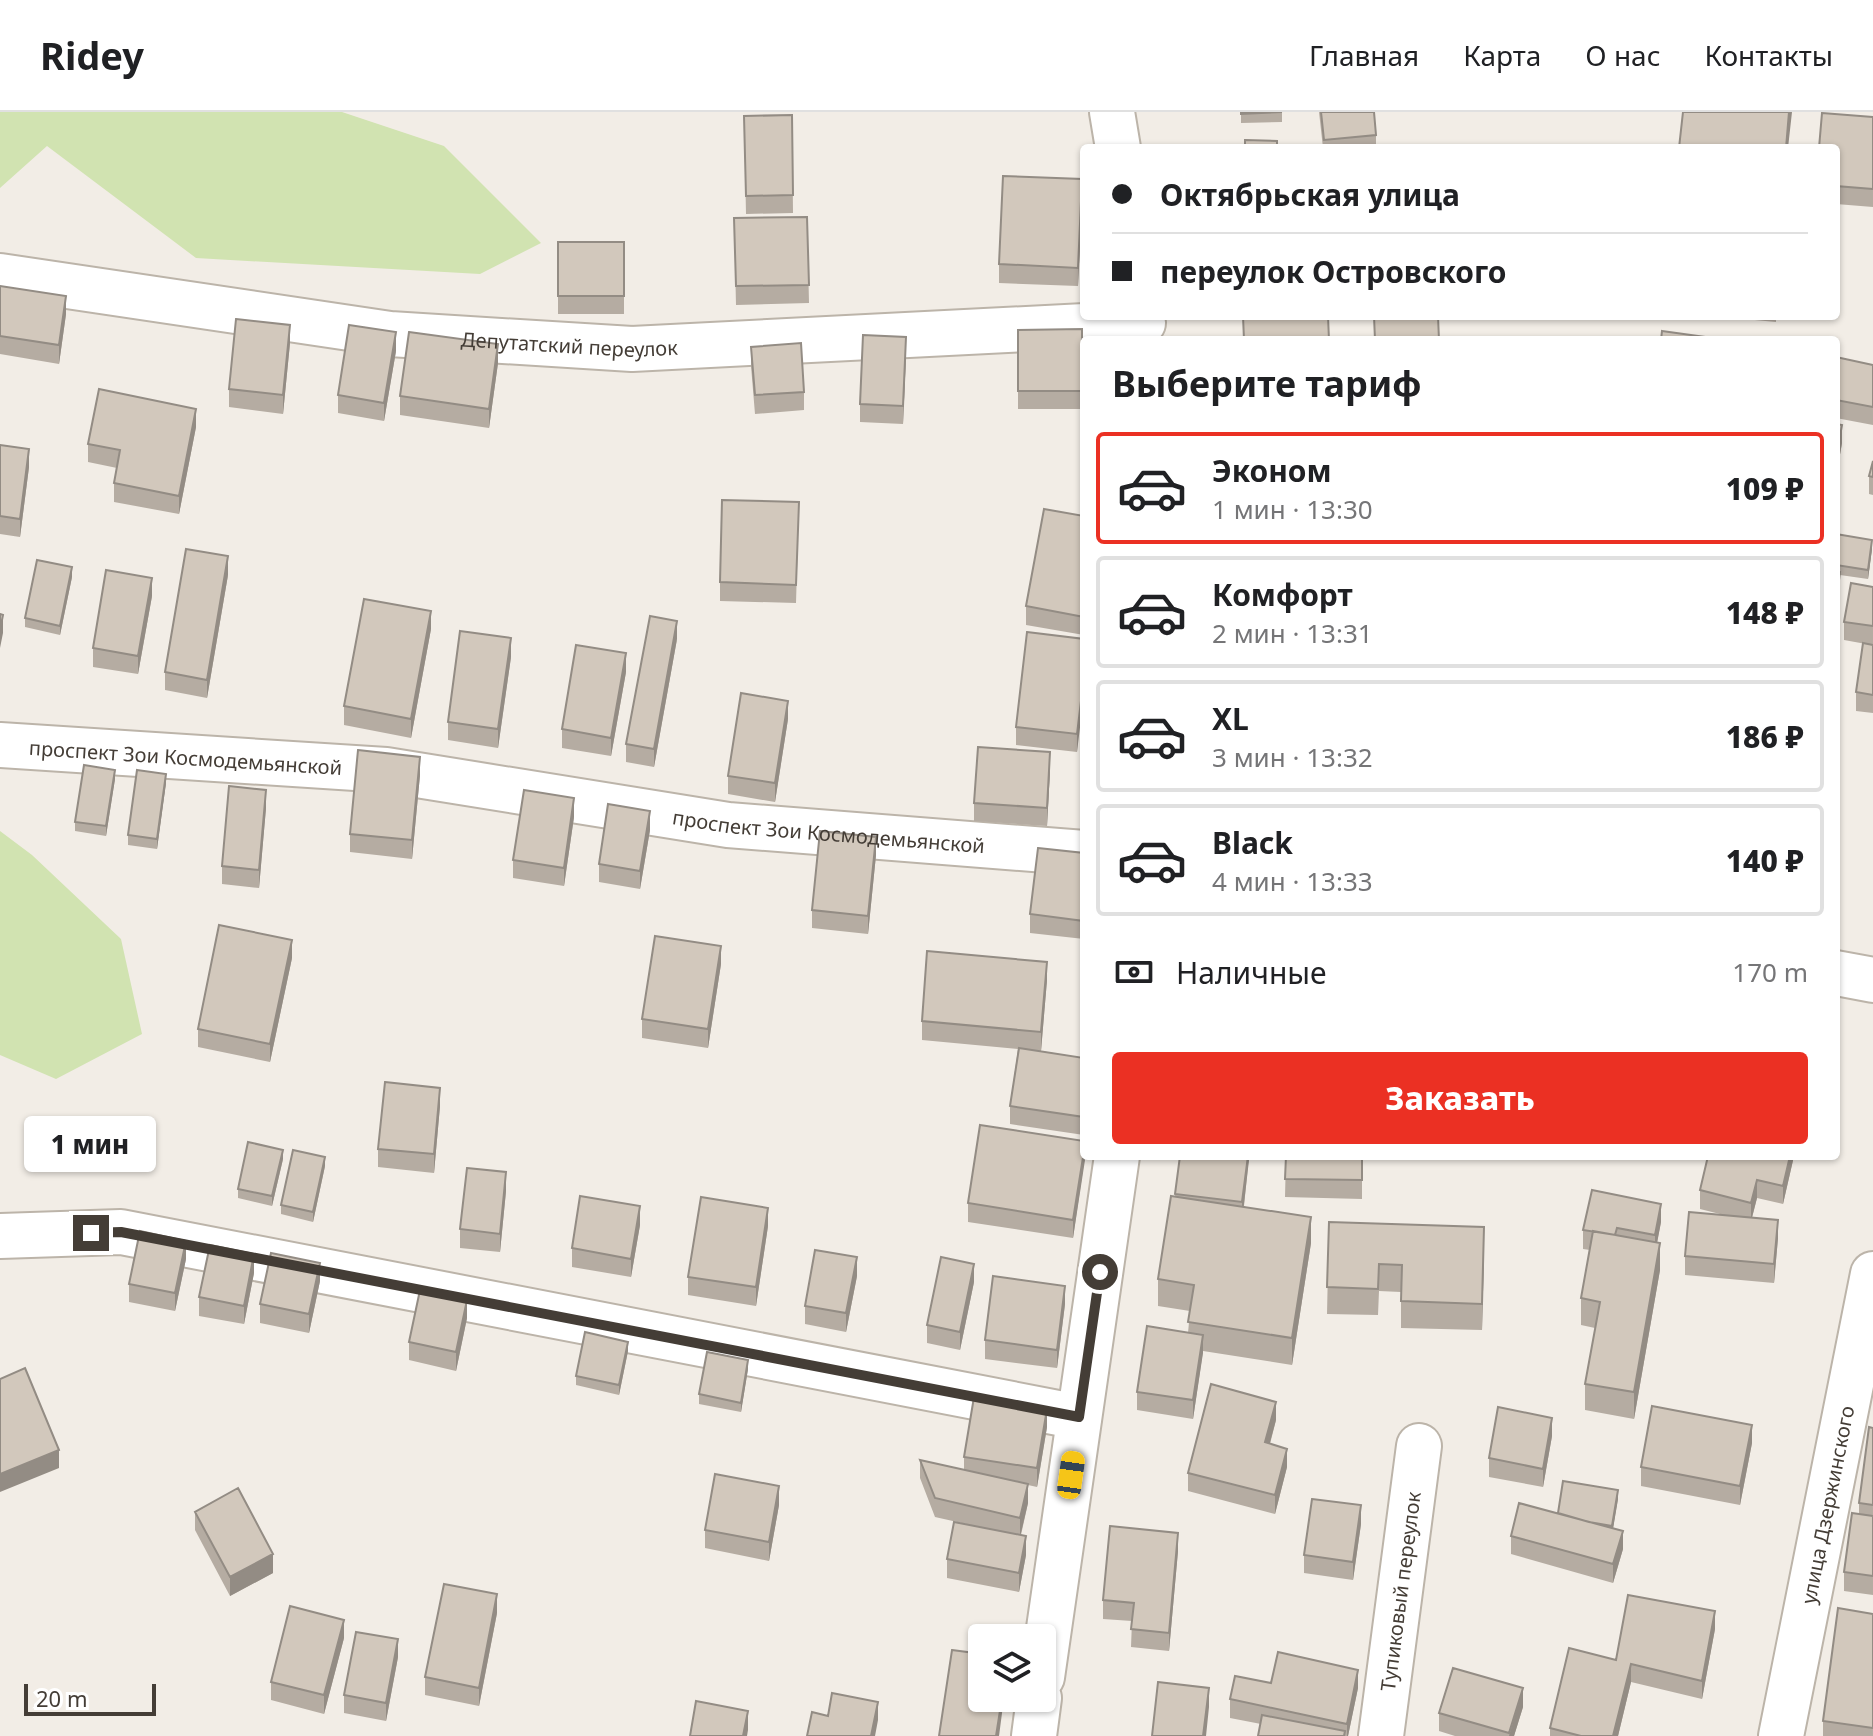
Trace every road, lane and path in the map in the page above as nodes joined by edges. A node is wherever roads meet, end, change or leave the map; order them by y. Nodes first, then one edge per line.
1 (1112, 112) edge
2 (1117, 144) edge
3 (0, 276) edge
4 (1143, 326) edge
5 (0, 745) edge
6 (1080, 853) edge
7 (1840, 974) edge
8 (1873, 980) edge
9 (1116, 1160) edge
10 (0, 1236) edge
11 (1873, 1274) edge
12 (1079, 1417) junction
13 (1419, 1446) dead end
14 (1050, 1624) edge
15 (1037, 1712) edge
16 (1034, 1736) edge
17 (1381, 1736) edge
18 (1781, 1736) edge

1 - 2 street
3 - 4 street, Депутатский переулок
5 - 6 street, проспект Зои Космодемьянской
7 - 8 street
9 - 12 street
10 - 12 street
11 - 18 street, улица Дзержинского
12 - 14 street
13 - 17 street, Тупиковый переулок
15 - 16 street

